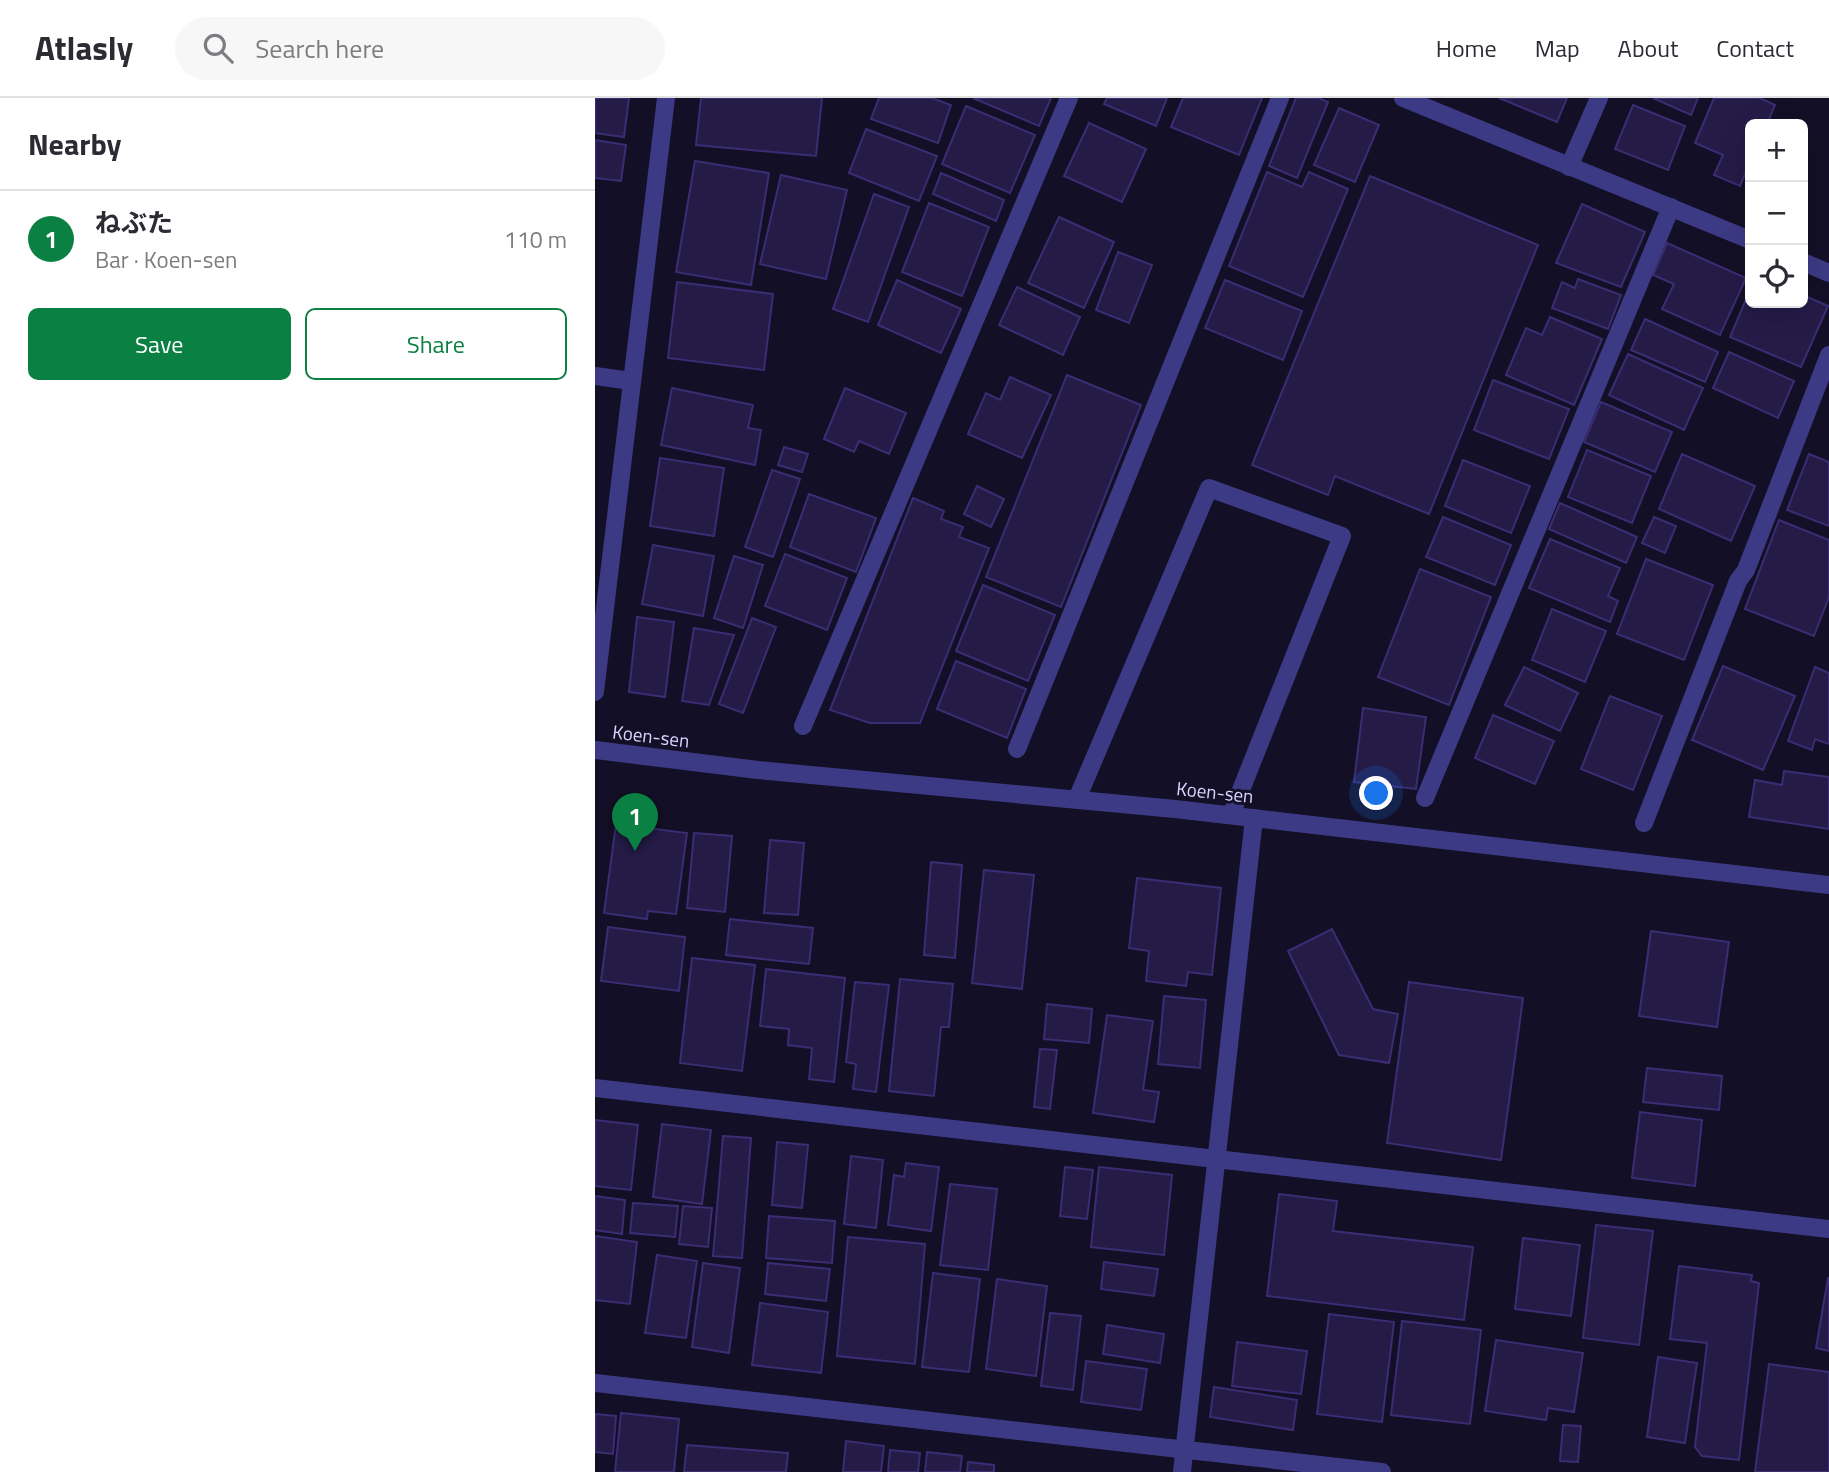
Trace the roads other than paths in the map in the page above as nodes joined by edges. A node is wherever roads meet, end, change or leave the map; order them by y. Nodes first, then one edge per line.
1 (666, 98) edge
2 (1069, 98) edge
3 (1280, 98) edge
4 (1403, 98) edge
5 (1599, 98) edge
6 (1569, 167) junction
7 (1671, 207) junction
8 (1745, 238) edge
9 (1808, 264) edge
10 (1829, 273) edge
11 (1829, 355) edge
12 (595, 376) edge
13 (631, 381) junction
14 (595, 692) edge
15 (803, 726) dead end
16 (1017, 749) dead end
17 (595, 750) edge
18 (1425, 798) dead end
19 (1077, 799) junction
20 (1231, 815) junction
21 (1254, 818) junction
22 (1644, 823) dead end
23 (1829, 886) edge
24 (595, 1088) edge
25 (1216, 1157) junction
26 (1829, 1229) edge
27 (595, 1383) edge
28 (1185, 1449) junction
29 (1182, 1472) edge
30 (1382, 1472) edge

1 - 13 street
2 - 15 street
3 - 16 street
4 - 6 street
5 - 6 street
6 - 7 street
7 - 8 street
7 - 18 street
9 - 10 street
11 - 22 street
12 - 13 street
13 - 14 street
17 - 19 street, Koen-sen
19 - 20 street, Koen-sen
19 - 20 street
20 - 21 street, Koen-sen
21 - 23 street, Koen-sen
21 - 25 street
24 - 25 street
25 - 26 street
25 - 28 street
27 - 28 street
28 - 29 street
28 - 30 street

